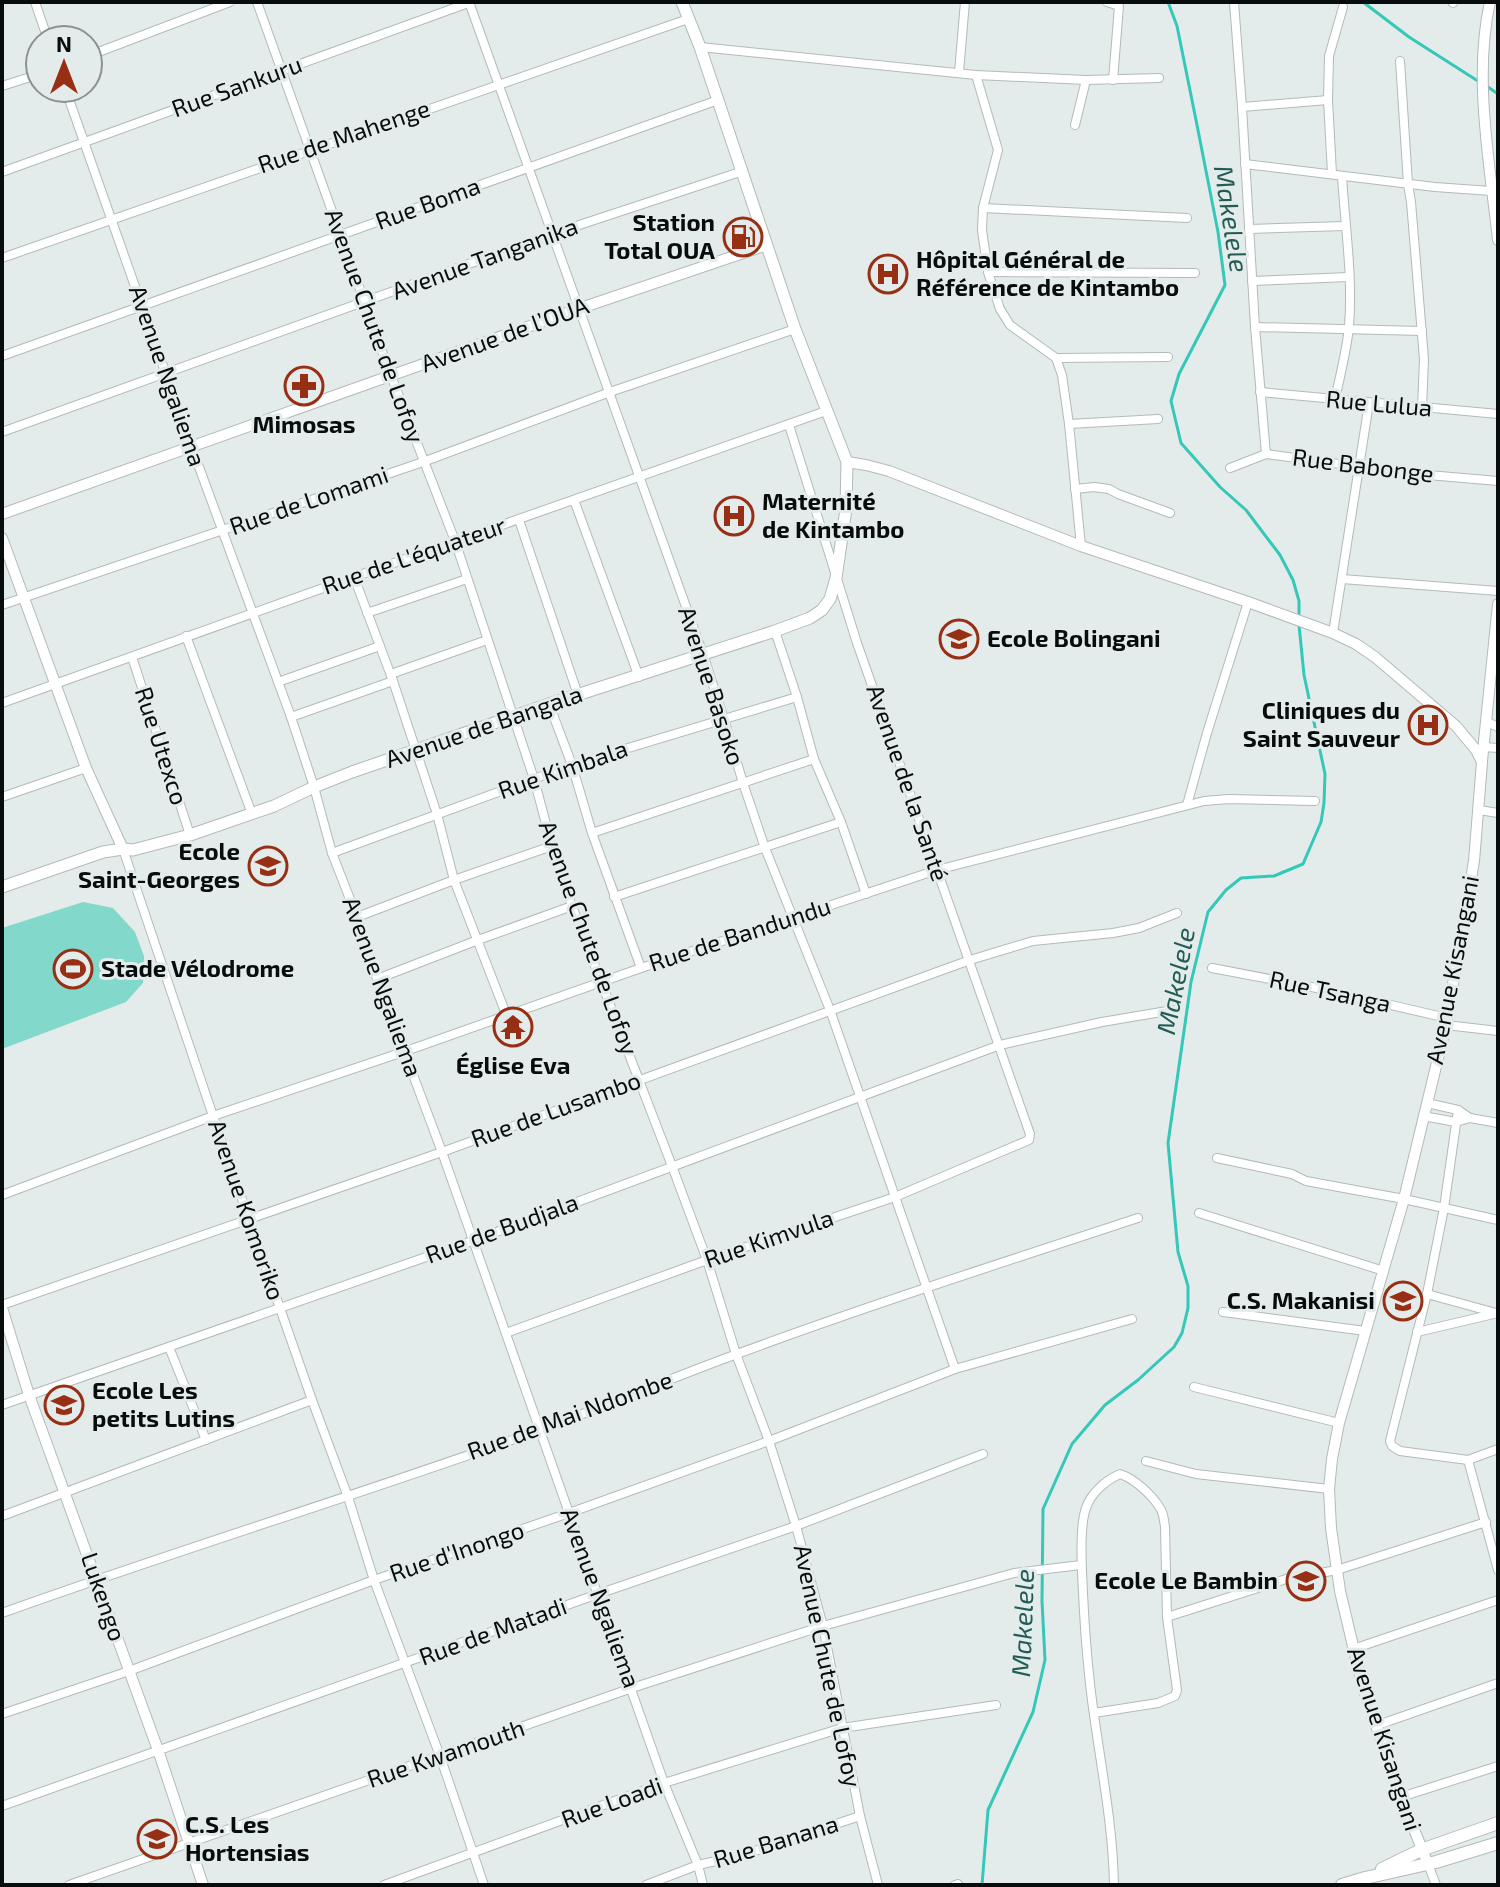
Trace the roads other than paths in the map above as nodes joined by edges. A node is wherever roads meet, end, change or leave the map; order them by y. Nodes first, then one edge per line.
1 (35, 2) edge
2 (230, 2) edge
3 (257, 2) edge
4 (470, 2) edge
5 (682, 2) edge
6 (965, 2) edge
7 (1107, 2) edge
8 (1234, 2) edge
9 (1493, 3) edge
10 (1343, 7) dead end
11 (688, 19) junction
12 (43, 24) edge
13 (700, 47) junction
14 (104, 50) edge
15 (1400, 61) dead end
16 (281, 71) junction
17 (959, 72) junction
18 (976, 75) junction
19 (1159, 78) dead end
20 (24, 79) edge
21 (1086, 80) junction
22 (1113, 80) junction
23 (498, 83) junction
24 (2, 86) edge
25 (718, 100) junction
26 (1328, 100) junction
27 (71, 104) edge
28 (1242, 107) junction
29 (1075, 125) dead end
30 (85, 142) junction
31 (310, 149) junction
32 (1245, 164) junction
33 (528, 169) junction
34 (743, 171) junction
35 (2, 172) edge
36 (1337, 175) junction
37 (1408, 184) junction
38 (1491, 191) junction
39 (983, 208) junction
40 (1187, 218) dead end
41 (112, 219) junction
42 (1345, 226) junction
43 (1497, 228) edge
44 (1249, 229) junction
45 (552, 234) junction
46 (341, 235) junction
47 (1498, 240) edge
48 (767, 245) junction
49 (2, 258) edge
50 (988, 272) junction
51 (1195, 273) dead end
52 (1349, 277) junction
53 (1252, 281) junction
54 (366, 302) junction
55 (142, 306) junction
56 (578, 309) junction
57 (1255, 327) junction
58 (795, 329) junction
59 (1349, 330) junction
60 (1422, 331) junction
61 (2, 356) edge
62 (1168, 357) dead end
63 (1056, 358) junction
64 (167, 374) junction
65 (391, 376) junction
66 (610, 392) junction
67 (1260, 392) junction
68 (1335, 400) junction
69 (1369, 403) junction
70 (1422, 408) junction
71 (826, 411) junction
72 (1498, 414) edge
73 (1158, 419) dead end
74 (1069, 424) junction
75 (789, 425) junction
76 (2, 432) edge
77 (192, 448) junction
78 (1266, 454) junction
79 (423, 462) junction
80 (847, 462) junction
81 (1360, 466) junction
82 (1230, 468) dead end
83 (639, 477) junction
84 (1498, 481) edge
85 (1075, 489) junction
86 (574, 500) junction
87 (1170, 513) dead end
88 (2, 514) edge
89 (519, 520) junction
90 (223, 530) junction
91 (2, 538) edge
92 (455, 541) junction
93 (1081, 546) junction
94 (354, 577) junction
95 (836, 578) junction
96 (467, 579) junction
97 (1342, 579) junction
98 (1498, 591) edge
99 (25, 597) junction
100 (1248, 602) junction
101 (1498, 604) edge
102 (2, 605) edge
103 (367, 613) junction
104 (254, 614) junction
105 (775, 631) junction
106 (1333, 633) junction
107 (186, 636) junction
108 (487, 640) junction
109 (380, 646) junction
110 (703, 654) junction
111 (132, 657) junction
112 (639, 677) junction
113 (392, 678) junction
114 (278, 682) junction
115 (55, 685) junction
116 (578, 695) junction
117 (797, 697) junction
118 (2, 703) edge
119 (549, 704) junction
120 (291, 717) junction
121 (513, 718) junction
122 (724, 719) junction
123 (1485, 721) junction
124 (1498, 727) edge
125 (1483, 747) junction
126 (1498, 748) edge
127 (415, 750) junction
128 (814, 759) junction
129 (1482, 762) junction
130 (572, 765) junction
131 (86, 768) junction
132 (534, 779) junction
133 (743, 783) junction
134 (314, 787) junction
135 (2, 797) edge
136 (1315, 801) dead end
137 (1187, 805) junction
138 (1479, 810) junction
139 (1498, 813) edge
140 (252, 814) junction
141 (437, 814) junction
142 (841, 822) junction
143 (592, 833) junction
144 (190, 835) junction
145 (552, 846) junction
146 (765, 848) junction
147 (123, 849) junction
148 (332, 853) junction
149 (937, 870) junction
150 (454, 880) junction
151 (2, 887) edge
152 (866, 894) junction
153 (614, 897) junction
154 (572, 906) junction
155 (1177, 913) dead end
156 (357, 917) junction
157 (793, 918) junction
158 (478, 940) junction
159 (970, 960) junction
160 (641, 968) junction
161 (1212, 968) dead end
162 (377, 979) junction
163 (602, 981) junction
164 (830, 1010) junction
165 (1173, 1010) dead end
166 (506, 1014) junction
167 (1446, 1022) junction
168 (1498, 1031) edge
169 (1000, 1045) junction
170 (406, 1051) junction
171 (640, 1080) junction
172 (860, 1099) junction
173 (1427, 1103) junction
174 (1458, 1110) junction
175 (213, 1116) junction
176 (1423, 1116) junction
177 (1470, 1118) junction
178 (1456, 1122) junction
179 (1498, 1123) edge
180 (1029, 1140) joint
181 (442, 1152) junction
182 (1217, 1158) dead end
183 (672, 1166) junction
184 (2, 1195) edge
185 (895, 1197) junction
186 (1404, 1199) junction
187 (1444, 1208) junction
188 (1199, 1213) dead end
189 (1138, 1218) dead end
190 (249, 1219) junction
191 (1498, 1220) edge
192 (472, 1241) junction
193 (707, 1260) junction
194 (1384, 1271) junction
195 (926, 1288) junction
196 (1427, 1294) junction
197 (2, 1306) edge
198 (281, 1309) junction
199 (1223, 1312) dead end
200 (1498, 1313) edge
201 (1132, 1319) dead end
202 (1365, 1331) junction
203 (1417, 1332) junction
204 (506, 1333) junction
205 (169, 1347) junction
206 (736, 1354) junction
207 (955, 1369) junction
208 (1194, 1387) dead end
209 (29, 1395) junction
210 (312, 1400) junction
211 (2, 1405) edge
212 (1339, 1423) junction
213 (541, 1429) junction
214 (206, 1440) junction
215 (769, 1441) junction
216 (1498, 1449) edge
217 (983, 1454) dead end
218 (1468, 1460) junction
219 (1146, 1461) dead end
220 (1329, 1489) junction
221 (66, 1493) junction
222 (348, 1497) junction
223 (569, 1513) junction
224 (2, 1516) edge
225 (1486, 1522) junction
226 (796, 1526) junction
227 (1494, 1534) edge
228 (1081, 1565) junction
229 (1337, 1570) junction
230 (1498, 1570) edge
231 (97, 1579) junction
232 (374, 1580) junction
233 (598, 1594) junction
234 (1498, 1600) edge
235 (2, 1613) edge
236 (1167, 1617) junction
237 (823, 1626) junction
238 (1353, 1649) junction
239 (406, 1664) junction
240 (129, 1671) junction
241 (1498, 1683) edge
242 (632, 1688) junction
243 (996, 1705) dead end
244 (1094, 1713) junction
245 (2, 1714) edge
246 (1375, 1726) junction
247 (842, 1728) junction
248 (158, 1750) junction
249 (440, 1756) junction
250 (1498, 1766) edge
251 (664, 1783) junction
252 (1401, 1797) junction
253 (2, 1806) edge
254 (860, 1816) junction
255 (1498, 1823) edge
256 (189, 1843) junction
257 (1498, 1843) edge
258 (1421, 1850) junction
259 (473, 1854) junction
260 (1428, 1864) junction
261 (698, 1865) junction
262 (1365, 1878) junction
263 (69, 1885) edge
264 (203, 1885) edge
265 (384, 1885) edge
266 (484, 1885) edge
267 (646, 1885) edge
268 (703, 1885) edge
269 (878, 1885) edge
270 (1114, 1885) edge
271 (1342, 1885) edge
272 (1436, 1885) edge

1 - 12 street
2 - 14 street
3 - 16 street, Avenue Chute de Lofoy
4 - 16 street, Rue Sankuru
4 - 23 street, Avenue Basoko
5 - 11 main road
6 - 17 street
7 - 22 street
8 - 28 street
9 - 38 street
10 - 26 street
11 - 13 main road
11 - 23 street, Rue de Mahenge
13 - 17 street
13 - 25 main road
15 - 37 street
16 - 30 street, Rue Sankuru
16 - 31 street, Avenue Chute de Lofoy
17 - 18 street
18 - 21 street
18 - 39 street
19 - 22 street
20 - 24 street
21 - 22 street
21 - 29 street
23 - 31 street, Rue de Mahenge
23 - 33 street, Avenue Basoko
25 - 33 street, Rue Boma
25 - 34 main road
26 - 28 street
26 - 36 street
27 - 30 street, Avenue Ngaliema
28 - 32 street
30 - 35 street, Rue Sankuru
30 - 41 street, Avenue Ngaliema
31 - 41 street, Rue de Mahenge
31 - 46 street, Avenue Chute de Lofoy
32 - 36 street
32 - 44 street
33 - 45 street, Avenue Basoko
33 - 46 street, Rue Boma
34 - 45 street, Avenue Tanganika
34 - 48 main road
36 - 37 street
36 - 42 street
37 - 38 street
37 - 60 street
38 - 43 street
39 - 40 street
39 - 50 street
41 - 49 street, Rue de Mahenge
41 - 55 street, Avenue Ngaliema
42 - 44 street
42 - 52 street
43 - 47 street
44 - 53 street
45 - 54 street, Avenue Tanganika
45 - 56 street, Avenue Basoko
46 - 54 street, Avenue Chute de Lofoy
46 - 55 street, Rue Boma
48 - 56 street, Avenue de l’OUA
48 - 58 main road
50 - 51 street
50 - 63 street
52 - 53 street
52 - 59 street
53 - 57 street
54 - 64 street, Avenue Tanganika
54 - 65 street, Avenue Chute de Lofoy
55 - 61 street, Rue Boma
55 - 64 street, Avenue Ngaliema
56 - 65 street, Avenue de l’OUA
56 - 66 street, Avenue Basoko
57 - 59 street
57 - 67 street
58 - 66 street, Rue de Lomami
58 - 71 main road
59 - 60 street
59 - 68 street
60 - 70 street
62 - 63 street
63 - 74 street
64 - 76 street, Avenue Tanganika
64 - 77 street, Avenue Ngaliema
65 - 77 street, Avenue de l’OUA
65 - 79 street, Avenue Chute de Lofoy
66 - 79 street, Rue de Lomami
66 - 83 street, Avenue Basoko
67 - 68 street, Rue Lulua
67 - 78 street
68 - 69 street, Rue Lulua
69 - 70 street, Rue Lulua
69 - 81 street
70 - 72 street, Rue Lulua
71 - 75 street, Rue de L'équateur
71 - 80 main road
73 - 74 street
74 - 85 street
75 - 83 street, Rue de L'équateur
75 - 95 street, Avenue de la Santé
77 - 88 street, Avenue de l’OUA
77 - 90 street, Avenue Ngaliema
78 - 81 street, Rue Babonge
78 - 82 street, Rue Babonge
79 - 90 street, Rue de Lomami
79 - 92 street, Avenue Chute de Lofoy
80 - 93 street
80 - 95 main road, Avenue de Bangala
81 - 84 street, Rue Babonge
81 - 97 street
83 - 86 street, Rue de L'équateur
83 - 110 street, Avenue Basoko
85 - 87 street
85 - 93 street
86 - 89 street, Rue de L'équateur
86 - 112 street
89 - 92 street, Rue de L'équateur
89 - 116 street
90 - 99 street, Rue de Lomami
90 - 104 street, Avenue Ngaliema
91 - 99 street, Avenue Komoriko
92 - 94 street, Rue de L'équateur
92 - 96 street, Avenue Chute de Lofoy
93 - 100 street
94 - 103 street
94 - 104 street, Rue de L'équateur
95 - 105 main road, Avenue de Bangala
95 - 149 street, Avenue de la Santé
96 - 103 street
96 - 108 street, Avenue Chute de Lofoy
97 - 98 street
97 - 106 street
99 - 102 street, Rue de Lomami
99 - 115 street, Avenue Komoriko
100 - 106 street
100 - 137 street
101 - 123 street, Avenue Kisangani
103 - 109 street
104 - 107 street, Rue de L'équateur
104 - 114 street, Avenue Ngaliema
105 - 110 main road, Avenue de Bangala
105 - 117 street
106 - 129 street
107 - 111 street, Rue de L'équateur
107 - 140 street
108 - 113 street
108 - 121 street, Avenue Chute de Lofoy
109 - 113 street
109 - 114 street
110 - 112 main road, Avenue de Bangala
110 - 122 street, Avenue Basoko
111 - 115 street, Rue de L'équateur
111 - 144 street, Rue Utexco
112 - 116 main road, Avenue de Bangala
113 - 120 street
113 - 127 street
114 - 120 street, Avenue Ngaliema
115 - 118 street, Rue de L'équateur
115 - 131 street, Avenue Komoriko
116 - 119 main road, Avenue de Bangala
117 - 122 street, Rue Kimbala
117 - 128 street
119 - 121 main road, Avenue de Bangala
119 - 130 street
120 - 134 street, Avenue Ngaliema
121 - 127 main road, Avenue de Bangala
121 - 132 street, Avenue Chute de Lofoy
122 - 130 street, Rue Kimbala
122 - 133 street, Avenue Basoko
123 - 124 street
123 - 125 street, Avenue Kisangani
125 - 126 street
125 - 129 street, Avenue Kisangani
127 - 134 main road, Avenue de Bangala
127 - 141 street
128 - 133 street
128 - 142 street
129 - 138 street, Avenue Kisangani
130 - 132 street, Rue Kimbala
130 - 143 street
131 - 135 street
131 - 147 street, Avenue Komoriko
132 - 141 street, Rue Kimbala
132 - 145 street, Avenue Chute de Lofoy
133 - 143 street
133 - 146 street, Avenue Basoko
134 - 140 main road, Avenue de Bangala
134 - 148 street, Avenue Ngaliema
136 - 137 street, Rue de Bandundu
137 - 149 street, Rue de Bandundu
138 - 139 street
138 - 167 street, Avenue Kisangani
140 - 144 main road, Avenue de Bangala
141 - 148 street, Rue Kimbala
141 - 150 street
142 - 146 street
142 - 152 street
143 - 153 street
144 - 147 main road, Avenue de Bangala
145 - 150 street
145 - 154 street, Avenue Chute de Lofoy
146 - 153 street
146 - 157 street, Avenue Basoko
147 - 151 main road, Avenue de Bangala
147 - 175 street, Avenue Komoriko
148 - 156 street, Avenue Ngaliema
149 - 152 street, Rue de Bandundu
149 - 159 street, Avenue de la Santé
150 - 156 street
150 - 158 street
152 - 157 street, Rue de Bandundu
153 - 160 street
154 - 158 street
154 - 163 street, Avenue Chute de Lofoy
155 - 159 street, Rue de Lusambo
156 - 162 street, Avenue Ngaliema
157 - 160 street, Rue de Bandundu
157 - 164 street, Avenue Basoko
158 - 162 street
158 - 166 street
159 - 164 street, Rue de Lusambo
159 - 169 street, Avenue de la Santé
160 - 163 street, Rue de Bandundu
161 - 167 street, Rue Tsanga
162 - 170 street, Avenue Ngaliema
163 - 166 street, Rue de Bandundu
163 - 171 street, Avenue Chute de Lofoy
164 - 171 street, Rue de Lusambo
164 - 172 street, Avenue Basoko
165 - 169 street, Rue de Budjala
166 - 170 street, Rue de Bandundu
167 - 168 street, Rue Tsanga
167 - 173 street, Avenue Kisangani
169 - 172 street, Rue de Budjala
169 - 180 street, Avenue de la Santé
170 - 175 street, Rue de Bandundu
170 - 181 street, Avenue Ngaliema
171 - 181 street, Rue de Lusambo
171 - 183 street, Avenue Chute de Lofoy
172 - 183 street, Rue de Budjala
172 - 185 street, Avenue Basoko
173 - 174 street
173 - 176 street, Avenue Kisangani
174 - 177 street
174 - 178 street
175 - 184 street, Rue de Bandundu
175 - 190 street, Avenue Komoriko
176 - 178 street
176 - 186 street, Avenue Kisangani
177 - 178 street
177 - 179 street
178 - 187 street
180 - 185 street, Rue Kimvula
181 - 190 street, Rue de Lusambo
181 - 192 street, Avenue Ngaliema
182 - 186 street
183 - 192 street, Rue de Budjala
183 - 193 street, Avenue Chute de Lofoy
185 - 193 street, Rue Kimvula
185 - 195 street, Avenue Basoko
186 - 187 street
186 - 194 street, Avenue Kisangani
187 - 191 street
187 - 196 street
188 - 194 street
189 - 195 street, Rue de Mai Ndombe
190 - 197 street, Rue de Lusambo
190 - 198 street, Avenue Komoriko
192 - 198 street, Rue de Budjala
192 - 204 street, Avenue Ngaliema
193 - 204 street, Rue Kimvula
193 - 206 street, Avenue Chute de Lofoy
194 - 202 street, Avenue Kisangani
195 - 206 street, Rue de Mai Ndombe
195 - 207 street, Avenue Basoko
196 - 200 street
196 - 203 street
197 - 209 street, Lukengo
198 - 205 street, Rue de Budjala
198 - 210 street, Avenue Komoriko
199 - 202 street
200 - 203 street
201 - 207 street, Rue d'Inongo
202 - 212 street, Avenue Kisangani
203 - 218 street
204 - 213 street, Avenue Ngaliema
205 - 209 street, Rue de Budjala
205 - 214 street
206 - 213 street, Rue de Mai Ndombe
206 - 215 street, Avenue Chute de Lofoy
207 - 215 street, Rue d'Inongo
208 - 212 street
209 - 211 street, Rue de Budjala
209 - 221 street, Lukengo
210 - 214 street
210 - 222 street, Avenue Komoriko
212 - 220 street, Avenue Kisangani
213 - 222 street, Rue de Mai Ndombe
213 - 223 street, Avenue Ngaliema
214 - 221 street
215 - 223 street, Rue d'Inongo
215 - 226 street, Avenue Chute de Lofoy
216 - 218 street
217 - 226 street, Rue de Matadi
218 - 225 street
219 - 220 street
220 - 229 street, Avenue Kisangani
221 - 224 street
221 - 231 street, Lukengo
222 - 231 street, Rue de Mai Ndombe
222 - 232 street, Avenue Komoriko
223 - 232 street, Rue d'Inongo
223 - 233 street, Avenue Ngaliema
225 - 227 street
225 - 229 street
226 - 233 street, Rue de Matadi
226 - 237 street, Avenue Chute de Lofoy
227 - 230 street
228 - 236 street
228 - 237 street, Rue Kwamouth
228 - 244 street
229 - 236 street
229 - 238 street, Avenue Kisangani
231 - 235 street, Rue de Mai Ndombe
231 - 240 street, Lukengo
232 - 239 street, Avenue Komoriko
232 - 240 street, Rue d'Inongo
233 - 239 street, Rue de Matadi
233 - 242 street, Avenue Ngaliema
234 - 238 street
236 - 244 street
237 - 242 street, Rue Kwamouth
237 - 247 street, Avenue Chute de Lofoy
238 - 246 street, Avenue Kisangani
239 - 248 street, Rue de Matadi
239 - 249 street, Avenue Komoriko
240 - 245 street, Rue d'Inongo
240 - 248 street, Lukengo
241 - 246 street
242 - 249 street, Rue Kwamouth
242 - 251 street, Avenue Ngaliema
243 - 247 street, Rue Loadi
244 - 270 street
246 - 252 street, Avenue Kisangani
247 - 251 street, Rue Loadi
247 - 254 street, Avenue Chute de Lofoy
248 - 253 street, Rue de Matadi
248 - 256 street, Lukengo
249 - 256 street, Rue Kwamouth
249 - 259 street, Avenue Komoriko
250 - 252 street
251 - 259 street, Rue Loadi
251 - 261 street, Avenue Ngaliema
252 - 258 street, Avenue Kisangani
254 - 261 street, Rue Banana
254 - 269 street, Avenue Chute de Lofoy
255 - 258 main road
256 - 263 street, Rue Kwamouth
256 - 264 street, Lukengo
257 - 260 main road
258 - 260 street, Avenue Kisangani
258 - 262 main road
259 - 265 street, Rue Loadi
259 - 266 street, Avenue Komoriko
260 - 262 main road
260 - 272 street
261 - 267 street, Rue Banana
261 - 268 street, Avenue Ngaliema
262 - 271 main road

